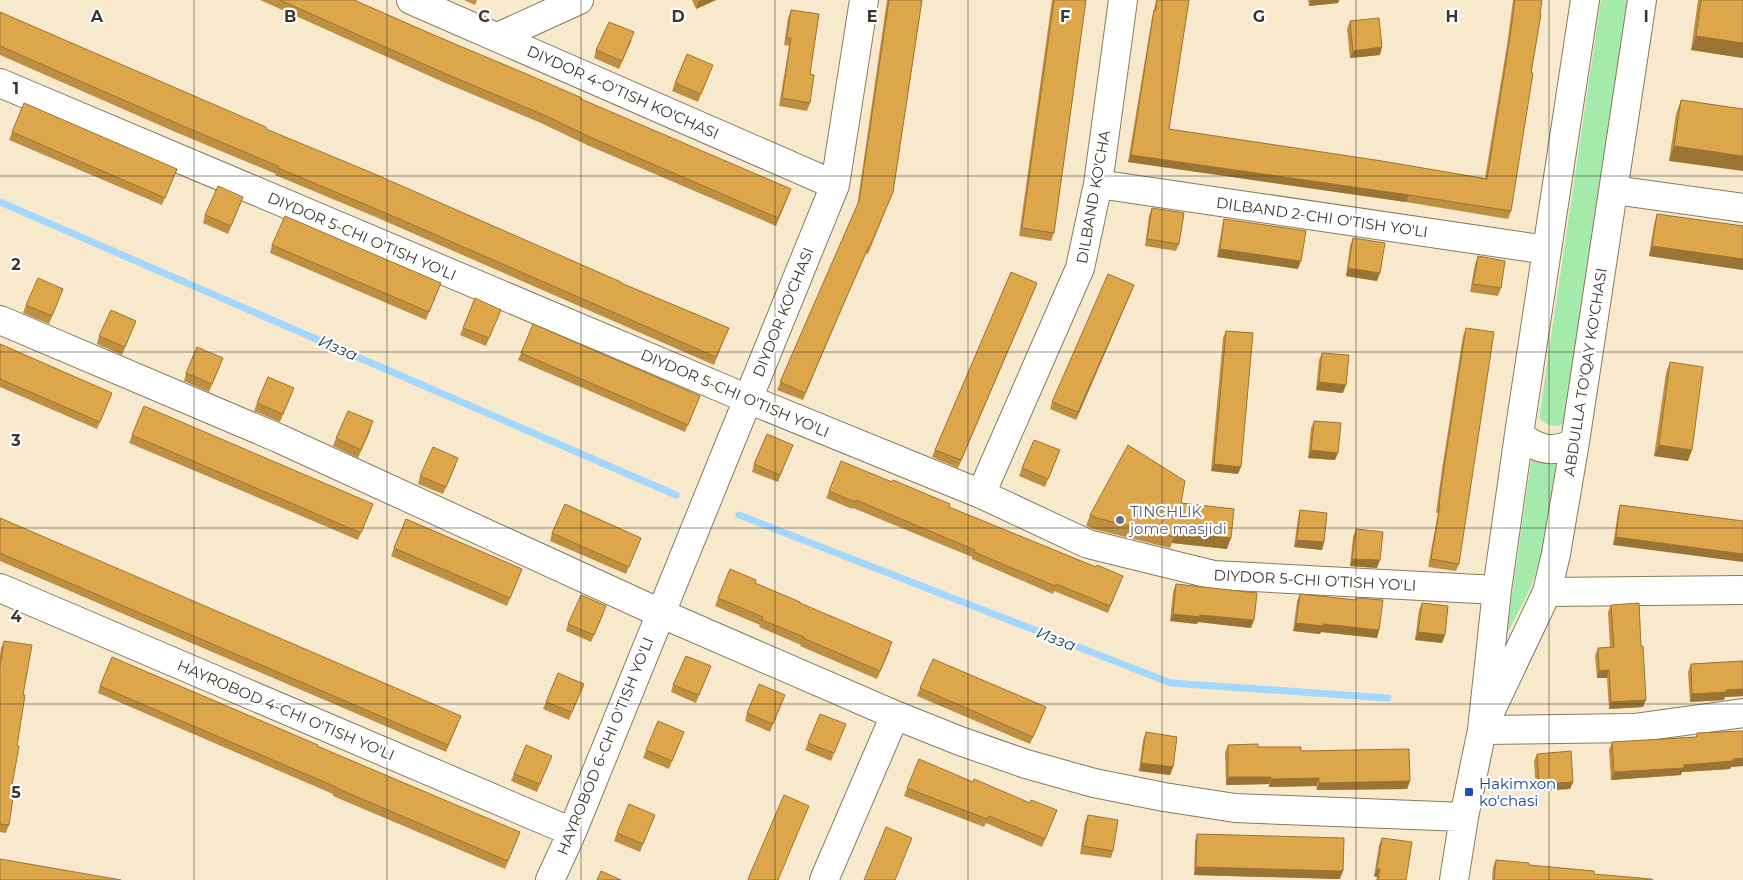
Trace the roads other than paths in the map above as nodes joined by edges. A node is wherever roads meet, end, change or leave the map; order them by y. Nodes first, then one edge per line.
1 (411, 0) edge
2 (579, 0) edge
3 (864, 0) edge
4 (1123, 0) edge
5 (1585, 0) edge
6 (1642, 0) edge
7 (498, 37) junction
8 (0, 83) edge
9 (1098, 184) junction
10 (835, 185) junction
11 (1614, 190) junction
12 (1743, 208) edge
13 (1547, 250) junction
14 (0, 320) edge
15 (748, 400) junction
16 (1519, 434) junction
17 (1575, 442) junction
18 (981, 494) junction
19 (0, 588) edge
20 (1497, 590) junction
21 (1743, 590) edge
22 (1547, 592) junction
23 (660, 613) junction
24 (1743, 713) edge
25 (895, 715) junction
26 (1482, 730) junction
27 (1464, 817) junction
28 (572, 832) junction
29 (550, 880) edge
30 (824, 880) edge
31 (1454, 880) edge

1 - 7 street, DIYDOR 4-O'TISH KO'CHASI
2 - 7 street
3 - 10 street, DIYDOR KO'CHASI
4 - 9 street, DILBAND KO'CHA
5 - 13 street, ABDULLA TO'QAY KO'CHASI
6 - 11 street, ABDULLA TO'QAY KO'CHASI
7 - 10 street, DIYDOR 4-O'TISH KO'CHASI
8 - 15 street, DIYDOR 5-CHI O'TISH YO'LI
9 - 13 street, DILBAND 2-CHI O'TISH YO'LI
9 - 18 street, DILBAND KO'CHA
10 - 15 street, DIYDOR KO'CHASI
11 - 12 street
11 - 17 street, ABDULLA TO'QAY KO'CHASI
13 - 16 street, ABDULLA TO'QAY KO'CHASI
14 - 23 street
15 - 18 street, DIYDOR 5-CHI O'TISH YO'LI
15 - 23 street, DIYDOR KO'CHASI
16 - 17 street
16 - 20 street, ABDULLA TO'QAY KO'CHASI
17 - 22 street, ABDULLA TO'QAY KO'CHASI
18 - 20 street, DIYDOR 5-CHI O'TISH YO'LI
19 - 28 street, HAYROBOD 4-CHI O'TISH YO'LI
20 - 26 street, ABDULLA TO'QAY KO'CHASI
21 - 22 street
22 - 26 street, ABDULLA TO'QAY KO'CHASI
23 - 25 street
23 - 28 street, HAYROBOD 6-CHI O'TISH YO'LI
24 - 26 street
25 - 27 street
25 - 30 street
26 - 27 street, ABDULLA TO'QAY KO'CHASI
27 - 31 street, ABDULLA TO'QAY KO'CHASI
28 - 29 street, HAYROBOD 6-CHI O'TISH YO'LI

